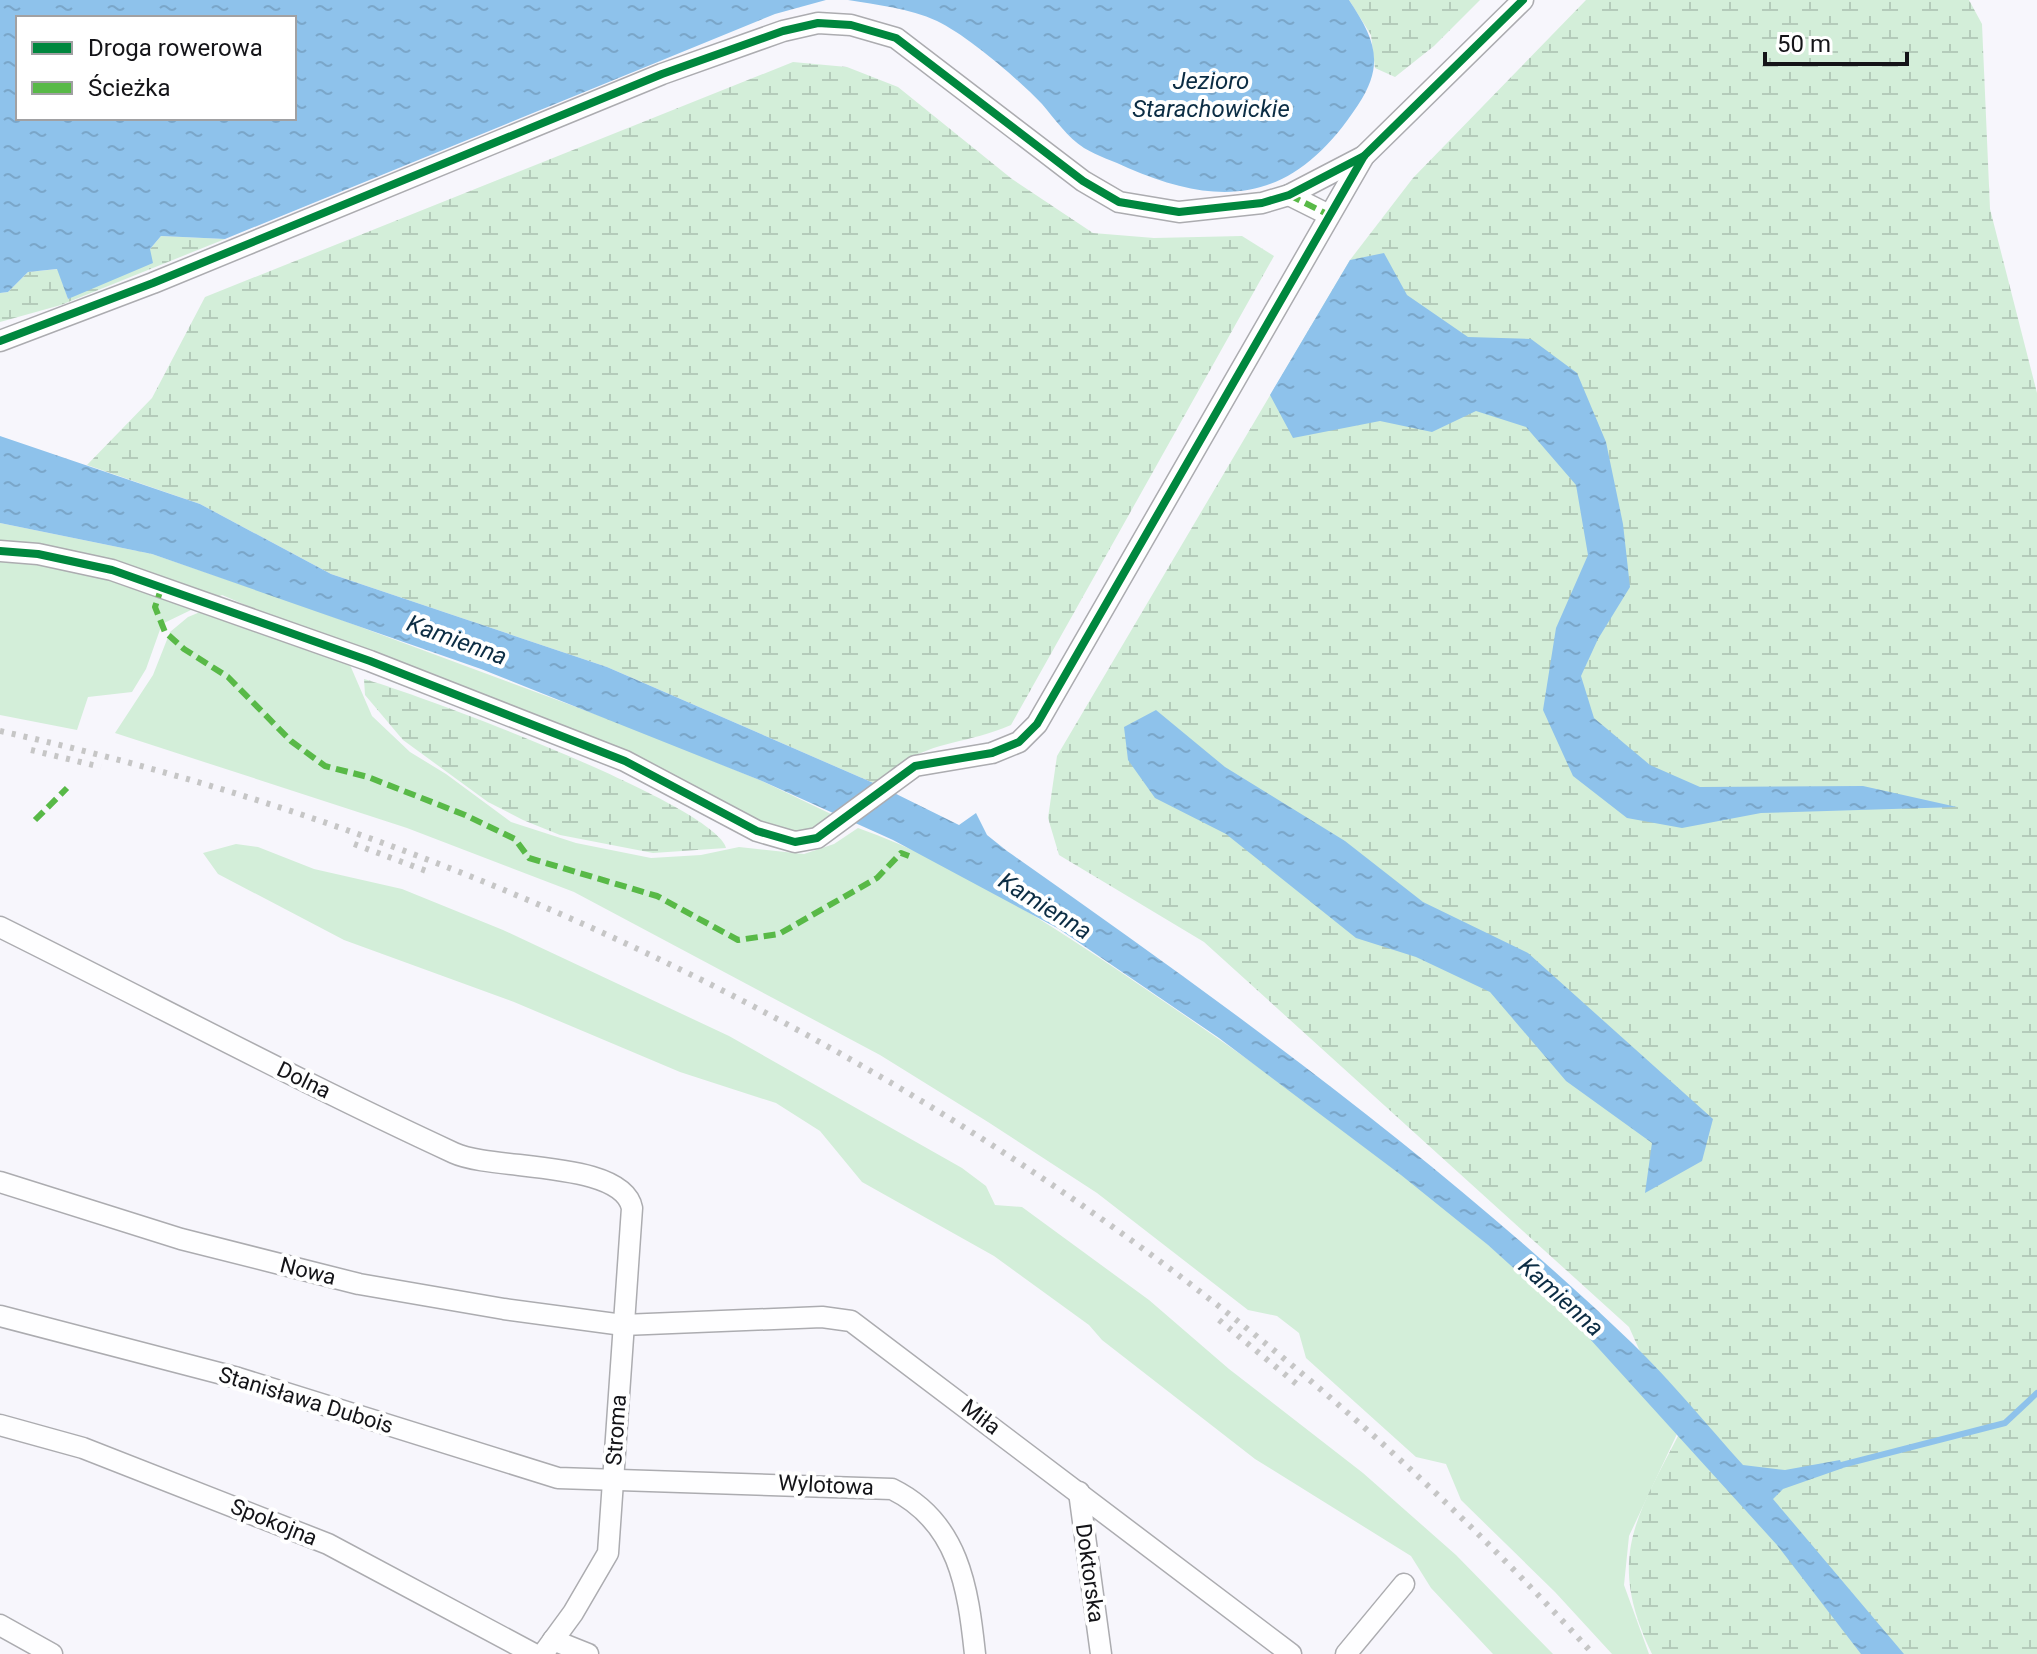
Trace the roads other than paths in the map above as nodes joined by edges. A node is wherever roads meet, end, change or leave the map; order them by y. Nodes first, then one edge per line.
1 (1523, 0) edge
2 (1364, 156) junction
3 (1289, 195) junction
4 (1329, 215) junction
5 (0, 341) edge
6 (0, 551) edge
7 (0, 927) edge
8 (0, 1182) edge
9 (623, 1190) joint
10 (0, 1316) edge
11 (623, 1325) junction
12 (0, 1425) edge
13 (612, 1481) junction
14 (1079, 1492) junction
15 (1404, 1584) dead end
16 (0, 1625) edge
17 (548, 1647) edge
18 (52, 1654) edge
19 (534, 1654) edge
20 (588, 1654) edge
21 (975, 1654) edge
22 (1101, 1654) edge
23 (1291, 1654) edge
24 (1346, 1654) edge

1 - 2 street
2 - 3 street
2 - 4 street
3 - 4 street
3 - 5 street
4 - 6 street
7 - 9 street, Dolna
8 - 11 street, Nowa
9 - 11 street, Stroma
10 - 13 street, Stanisława Dubois
11 - 13 street, Stroma
11 - 14 street, Miła
12 - 19 street, Spokojna
13 - 17 street, Stroma
13 - 21 street, Wylotowa
14 - 22 street, Doktorska
14 - 23 street, Miła
15 - 24 street
16 - 18 street
17 - 20 street

